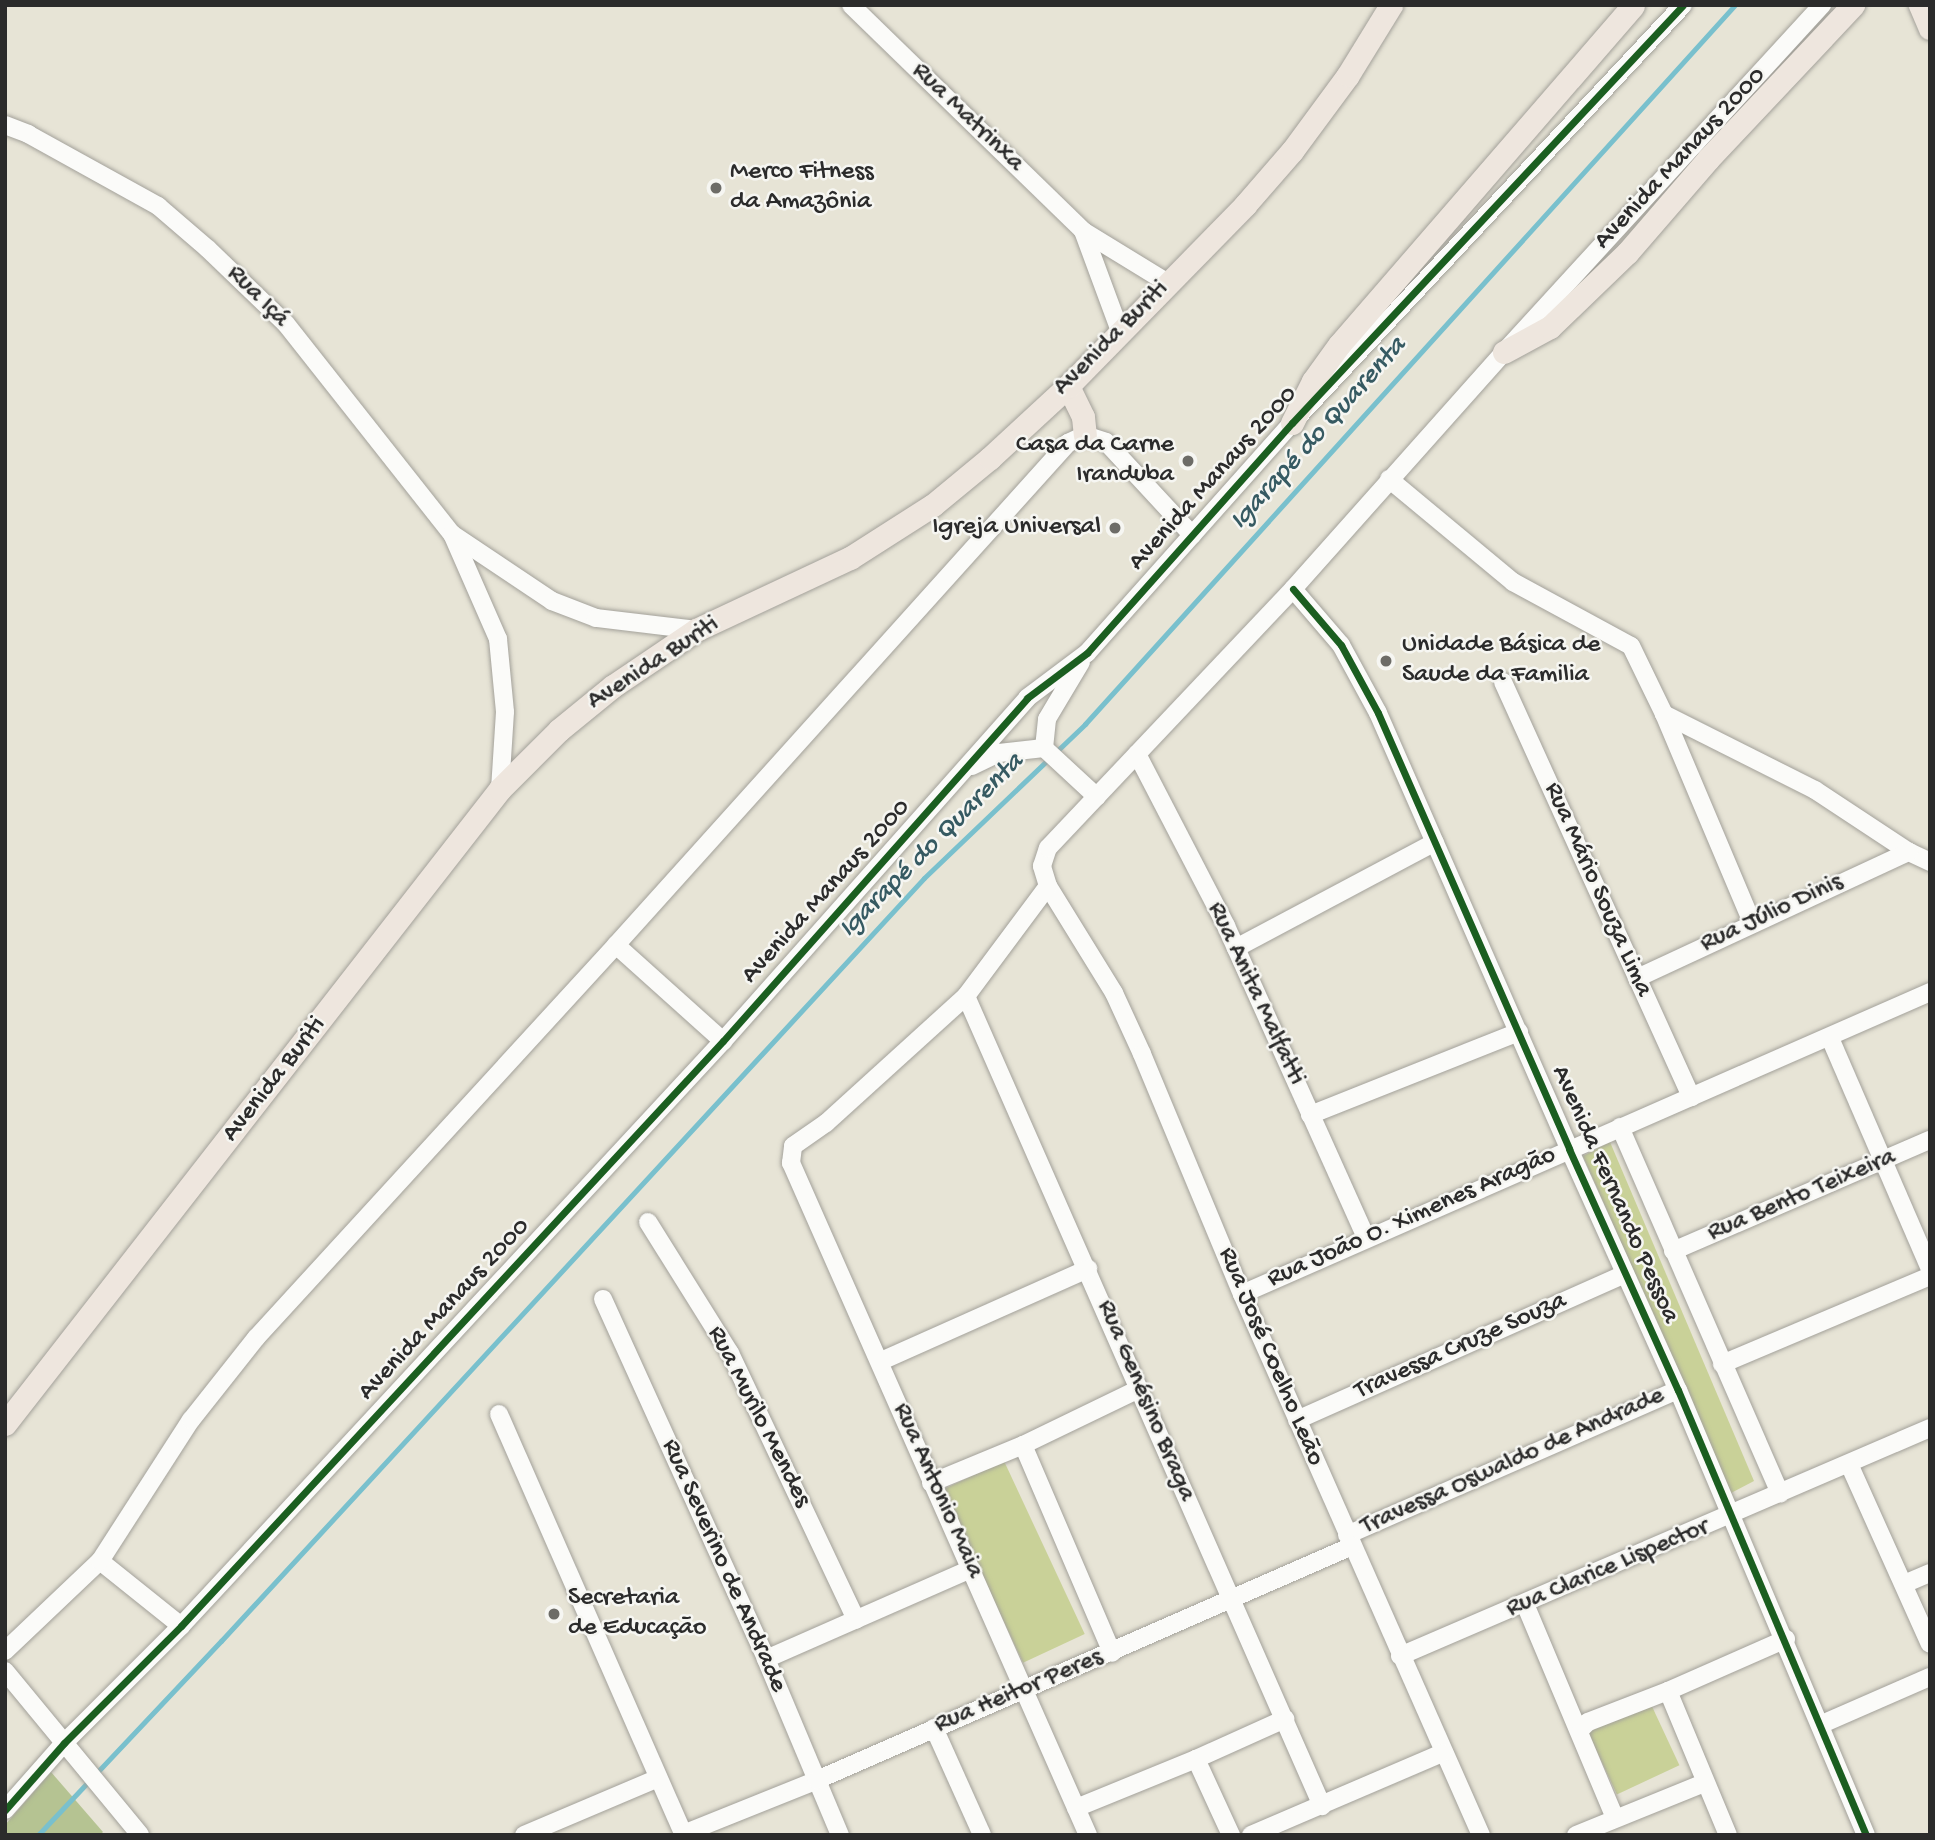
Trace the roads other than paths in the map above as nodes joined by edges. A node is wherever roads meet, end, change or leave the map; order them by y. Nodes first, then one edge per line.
1 (851, 5) edge
2 (1391, 5) edge
3 (1633, 5) edge
4 (1683, 5) edge
5 (1822, 5) edge
6 (1853, 5) edge
7 (1920, 5) edge
8 (1930, 28) edge
9 (5, 125) edge
10 (1083, 231) junction
11 (1168, 283) junction
12 (1120, 331) junction
13 (1504, 352) junction
14 (1068, 386) junction
15 (1292, 423) junction
16 (1085, 435) junction
17 (1389, 479) junction
18 (452, 534) junction
19 (1192, 535) junction
20 (1293, 589) junction
21 (696, 630) junction
22 (1087, 653) junction
23 (1503, 682) dead end
24 (1664, 714) junction
25 (1047, 751) junction
26 (1137, 754) junction
27 (965, 769) junction
28 (500, 789) junction
29 (1097, 797) junction
30 (1435, 842) junction
31 (1909, 852) junction
32 (1930, 862) edge
33 (1048, 886) junction
34 (1752, 922) junction
35 (617, 945) junction
36 (1236, 948) junction
37 (1637, 978) junction
38 (1930, 992) edge
39 (966, 996) junction
40 (1519, 1032) junction
41 (1830, 1038) junction
42 (723, 1041) junction
43 (1692, 1097) junction
44 (1310, 1115) junction
45 (1620, 1127) junction
46 (1930, 1140) edge
47 (1569, 1149) junction
48 (1884, 1161) junction
49 (648, 1222) dead end
50 (1366, 1237) junction
51 (1673, 1251) junction
52 (1088, 1269) junction
53 (1930, 1269) edge
54 (1625, 1274) junction
55 (1930, 1276) edge
56 (1242, 1294) junction
57 (603, 1299) dead end
58 (881, 1361) junction
59 (1722, 1364) junction
60 (1139, 1389) junction
61 (1678, 1390) junction
62 (499, 1414) dead end
63 (1297, 1420) junction
64 (5, 1424) edge
65 (1930, 1429) edge
66 (1023, 1445) junction
67 (1849, 1464) junction
68 (931, 1483) junction
69 (1780, 1494) junction
70 (1733, 1516) junction
71 (1350, 1541) junction
72 (100, 1561) junction
73 (971, 1569) junction
74 (1930, 1573) edge
75 (1904, 1584) junction
76 (1231, 1598) junction
77 (1525, 1604) junction
78 (856, 1620) junction
79 (181, 1626) junction
80 (1786, 1639) junction
81 (1930, 1644) edge
82 (5, 1651) edge
83 (1112, 1653) junction
84 (1400, 1656) junction
85 (766, 1660) junction
86 (5, 1671) edge
87 (1930, 1677) edge
88 (1025, 1689) junction
89 (1668, 1691) junction
90 (1285, 1718) junction
91 (1820, 1724) junction
92 (934, 1728) junction
93 (1581, 1729) junction
94 (69, 1749) junction
95 (1442, 1753) junction
96 (1196, 1759) junction
97 (658, 1778) junction
98 (817, 1780) junction
99 (1704, 1783) junction
100 (1322, 1806) junction
101 (1076, 1808) junction
102 (5, 1810) edge
103 (1615, 1818) junction
104 (134, 1831) edge
105 (684, 1834) edge
106 (524, 1835) edge
107 (840, 1835) edge
108 (982, 1835) edge
109 (1088, 1835) edge
110 (1231, 1835) edge
111 (1251, 1835) edge
112 (1480, 1835) edge
113 (1576, 1835) edge
114 (1728, 1835) edge
115 (1866, 1835) edge

1 - 10 street, Rua Matrinxa
2 - 11 main road, Avenida Buriti
3 - 15 main road
4 - 15 street, Avenida Manaus 2000
5 - 13 street, Avenida Manaus 2000
6 - 13 main road
7 - 8 main road
9 - 18 street, Rua Içá
10 - 11 street, Rua Matrinxa
10 - 12 street, Rua Matrinxa
11 - 12 main road, Avenida Buriti
12 - 14 main road, Avenida Buriti
13 - 17 street, Avenida Manaus 2000
14 - 16 main road
14 - 21 main road, Avenida Buriti
15 - 19 street, Avenida Manaus 2000
16 - 19 street
16 - 35 street
17 - 20 street
17 - 24 street
18 - 21 street, Rua Içá
18 - 28 street, Rua Içá
19 - 22 street, Avenida Manaus 2000
20 - 26 street
20 - 30 street, Avenida Fernando Pessoa
21 - 28 main road, Avenida Buriti
22 - 25 street
22 - 27 street, Avenida Manaus 2000
23 - 37 street, Rua Mário Souza Lima
24 - 31 street
24 - 34 street
25 - 27 street
25 - 29 street
26 - 29 street
26 - 36 street, Rua Anita Malfatti
27 - 42 street, Avenida Manaus 2000
28 - 64 main road, Avenida Buriti
29 - 33 street
30 - 36 street
30 - 40 street, Avenida Fernando Pessoa
31 - 32 street
31 - 34 street, Rua Júlio Dinis
33 - 39 street
33 - 56 street, Rua José Coelho Leão
34 - 37 street, Rua Júlio Dinis
35 - 42 street
35 - 72 street
36 - 44 street, Rua Anita Malfatti
37 - 43 street, Rua Mário Souza Lima
38 - 41 street, Rua João O. Ximenes Aragão
39 - 52 street, Rua Genésino Braga
39 - 58 street, Rua Antonio Maia
40 - 44 street
40 - 47 street, Avenida Fernando Pessoa
41 - 43 street, Rua João O. Ximenes Aragão
41 - 48 street
42 - 79 street, Avenida Manaus 2000
43 - 45 street, Rua João O. Ximenes Aragão
44 - 50 street, Rua Anita Malfatti
45 - 47 street, Rua João O. Ximenes Aragão
45 - 51 street
46 - 48 street, Rua Bento Teixeira
47 - 50 street, Rua João O. Ximenes Aragão
47 - 54 street, Avenida Fernando Pessoa
48 - 51 street, Rua Bento Teixeira
48 - 53 street
49 - 78 street, Rua Murilo Mendes
50 - 56 street, Rua João O. Ximenes Aragão
51 - 59 street
52 - 58 street
52 - 60 street, Rua Genésino Braga
54 - 61 street, Avenida Fernando Pessoa
54 - 63 street, Travessa Cruze Souza
55 - 59 street
56 - 63 street, Rua José Coelho Leão
57 - 85 street, Rua Severino de Andrade
58 - 68 street, Rua Antonio Maia
59 - 69 street
60 - 66 street
60 - 76 street, Rua Genésino Braga
61 - 70 street, Avenida Fernando Pessoa
61 - 71 street, Travessa Oswaldo de Andrade
62 - 97 street
63 - 71 street, Rua José Coelho Leão
65 - 67 street, Rua Clarice Lispector
66 - 68 street
66 - 83 street
67 - 69 street, Rua Clarice Lispector
67 - 75 street
68 - 73 street, Rua Antonio Maia
69 - 70 street, Rua Clarice Lispector
70 - 77 street, Rua Clarice Lispector
70 - 80 street, Avenida Fernando Pessoa
71 - 76 street, Rua Heitor Peres
71 - 84 street, Rua José Coelho Leão
72 - 79 street
72 - 82 street
73 - 78 street
73 - 88 street, Rua Antonio Maia
74 - 75 street
75 - 81 street
76 - 83 street, Rua Heitor Peres
76 - 90 street, Rua Genésino Braga
77 - 84 street, Rua Clarice Lispector
77 - 93 street
78 - 85 street
79 - 94 street, Avenida Manaus 2000
80 - 89 street
80 - 91 street, Avenida Fernando Pessoa
83 - 88 street, Rua Heitor Peres
84 - 95 street, Rua José Coelho Leão
85 - 98 street, Rua Severino de Andrade
86 - 94 street
87 - 91 street
88 - 92 street, Rua Heitor Peres
88 - 101 street, Rua Antonio Maia
89 - 93 street
89 - 99 street
90 - 96 street
90 - 100 street, Rua Genésino Braga
91 - 115 street, Avenida Fernando Pessoa
92 - 98 street, Rua Heitor Peres
92 - 108 street
93 - 103 street
94 - 102 street, Avenida Manaus 2000
94 - 104 street
95 - 100 street
95 - 112 street, Rua José Coelho Leão
96 - 101 street
96 - 110 street
97 - 105 street
97 - 106 street
98 - 105 street, Rua Heitor Peres
98 - 107 street, Rua Severino de Andrade
99 - 103 street
99 - 114 street
100 - 111 street
101 - 109 street, Rua Antonio Maia
103 - 113 street

